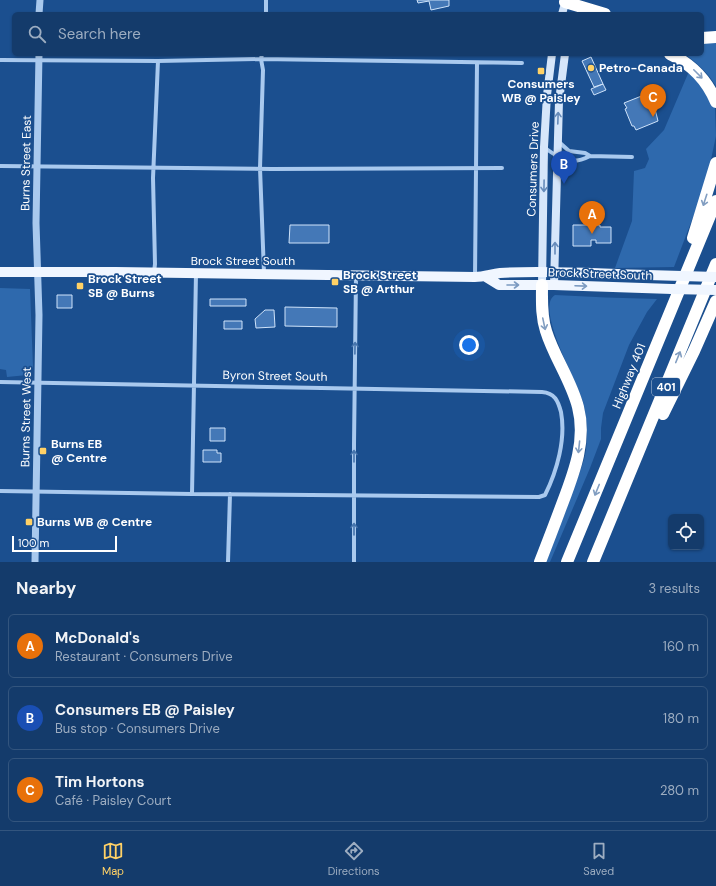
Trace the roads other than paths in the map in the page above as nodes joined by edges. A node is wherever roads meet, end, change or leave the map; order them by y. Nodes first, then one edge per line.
1 (40, 0) edge
2 (266, 0) edge
3 (566, 1) edge
4 (577, 7) edge
5 (39, 12) edge
6 (266, 12) edge
7 (563, 12) edge
8 (597, 12) edge
9 (716, 37) edge
10 (704, 38) edge
11 (262, 56) edge
12 (552, 56) edge
13 (565, 56) edge
14 (674, 56) edge
15 (39, 57) edge
16 (261, 59) junction
17 (0, 60) edge
18 (158, 61) junction
19 (477, 63) junction
20 (522, 63) dead end
21 (716, 102) edge
22 (558, 140) junction
23 (544, 147) junction
24 (590, 156) junction
25 (632, 156) dead end
26 (557, 157) junction
27 (716, 163) edge
28 (0, 166) edge
29 (37, 166) junction
30 (153, 167) junction
31 (260, 168) junction
32 (476, 168) junction
33 (502, 168) dead end
34 (716, 201) edge
35 (716, 264) edge
36 (0, 272) edge
37 (38, 272) junction
38 (542, 272) junction
39 (154, 273) junction
40 (196, 273) junction
41 (555, 273) junction
42 (264, 274) junction
43 (356, 275) junction
44 (480, 277) junction
45 (716, 277) edge
46 (542, 285) junction
47 (554, 285) junction
48 (716, 290) edge
49 (716, 301) edge
50 (0, 382) edge
51 (38, 382) junction
52 (194, 385) junction
53 (355, 387) junction
54 (622, 428) junction
55 (0, 491) edge
56 (36, 491) junction
57 (192, 494) junction
58 (230, 494) junction
59 (354, 495) junction
60 (615, 512) junction
61 (35, 562) edge
62 (228, 562) edge
63 (354, 562) edge
64 (540, 562) edge
65 (567, 562) edge
66 (594, 562) edge
67 (603, 562) edge

1 - 5 street
2 - 6 street
3 - 4 highway
3 - 7 main road
4 - 8 highway
9 - 10 highway
11 - 16 street
12 - 23 main road, Consumers Drive
22 -> 13 main road, Consumers Drive
14 -> 21 highway
15 - 17 street
15 - 18 street
15 - 29 street, Burns Street East
16 - 18 street
16 - 19 street
16 - 31 street
18 - 30 street
19 - 20 street
19 - 32 street
22 - 24 street
22 - 26 main road, Consumers Drive
23 - 26 street
23 -> 38 main road, Consumers Drive
24 - 25 street
24 - 26 street
41 -> 26 main road, Consumers Drive
27 -> 54 highway
28 - 29 street
29 - 30 street
29 - 37 street, Burns Street East
30 - 31 street
30 - 39 street
31 - 32 street
31 - 42 street
32 - 33 street
32 - 44 street
34 - 54 highway, Highway 401 / 401
60 -> 35 highway, 401
36 - 37 main road, Brock Street South
37 - 39 main road, Brock Street South
37 - 51 street, Burns Street West
38 - 41 main road, Brock Street South
38 - 44 main road, Brock Street South
38 - 46 main road, Consumers Drive
39 - 40 main road, Brock Street South
40 - 42 main road, Brock Street South
40 - 52 street
41 - 45 main road, Brock Street South, bridge
41 - 47 main road, Consumers Drive
42 - 43 main road, Brock Street South
43 - 44 main road, Brock Street South
53 -> 43 street
44 -> 46 main road, Brock Street South
46 - 47 main road, Brock Street South
46 -> 64 highway
47 -> 48 main road, Brock Street South, bridge
49 - 60 highway
50 - 51 street, Byron Street South
51 - 52 street, Byron Street South
51 - 56 street, Burns Street West
52 - 53 street, Byron Street South
52 - 57 street
59 -> 53 street
53 - 59 street, Byron Street South
54 -> 65 highway, Highway 401 / 401
55 - 56 street
56 - 57 street
56 - 61 street, Burns Street West
57 - 58 street
58 - 59 street
58 - 62 street
63 -> 59 street
60 - 66 highway, 401
60 - 67 highway

